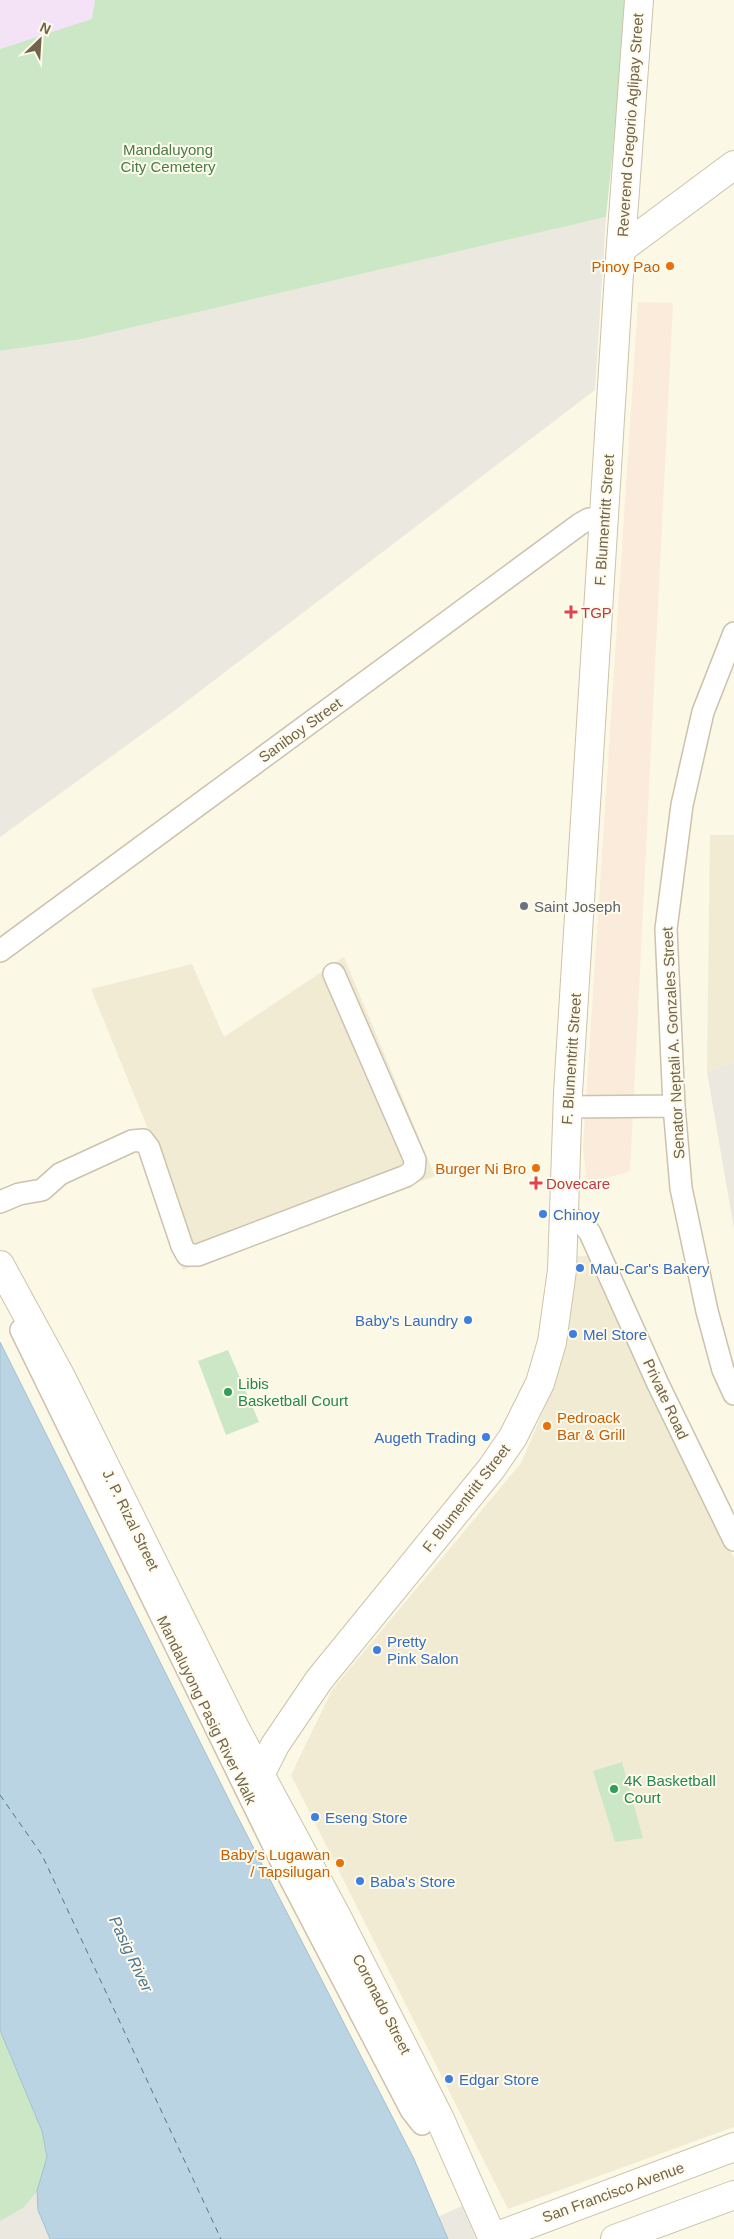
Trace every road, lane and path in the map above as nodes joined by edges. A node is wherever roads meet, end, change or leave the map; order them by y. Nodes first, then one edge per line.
1 (639, 0) edge
2 (734, 165) edge
3 (621, 249) junction
4 (604, 518) junction
5 (734, 634) edge
6 (0, 951) edge
7 (334, 974) dead end
8 (674, 1106) junction
9 (567, 1107) junction
10 (10, 1198) edge
11 (563, 1215) junction
12 (0, 1265) edge
13 (0, 1292) edge
14 (734, 1394) edge
15 (734, 1540) edge
16 (260, 1775) junction
17 (422, 2124) dead end
18 (734, 2147) edge
19 (734, 2195) edge
20 (493, 2238) edge
21 (615, 2239) edge

1 - 3 street, Reverend Gregorio Aglipay Street
2 - 3 street
3 - 4 street, F. Blumentritt Street
4 - 6 street, Saniboy Street
4 - 9 street, F. Blumentritt Street
5 - 8 street, Senator Neptali A. Gonzales Street
7 - 10 street
8 - 9 street
8 - 14 street, Senator Neptali A. Gonzales Street
9 - 11 street, F. Blumentritt Street
11 - 15 street, Private Road
11 - 16 street, F. Blumentritt Street
12 - 16 street, J. P. Rizal Street
13 - 17 street, Mandaluyong Pasig River Walk
16 - 20 street, Coronado Street
18 - 20 street, San Francisco Avenue
19 - 21 street

